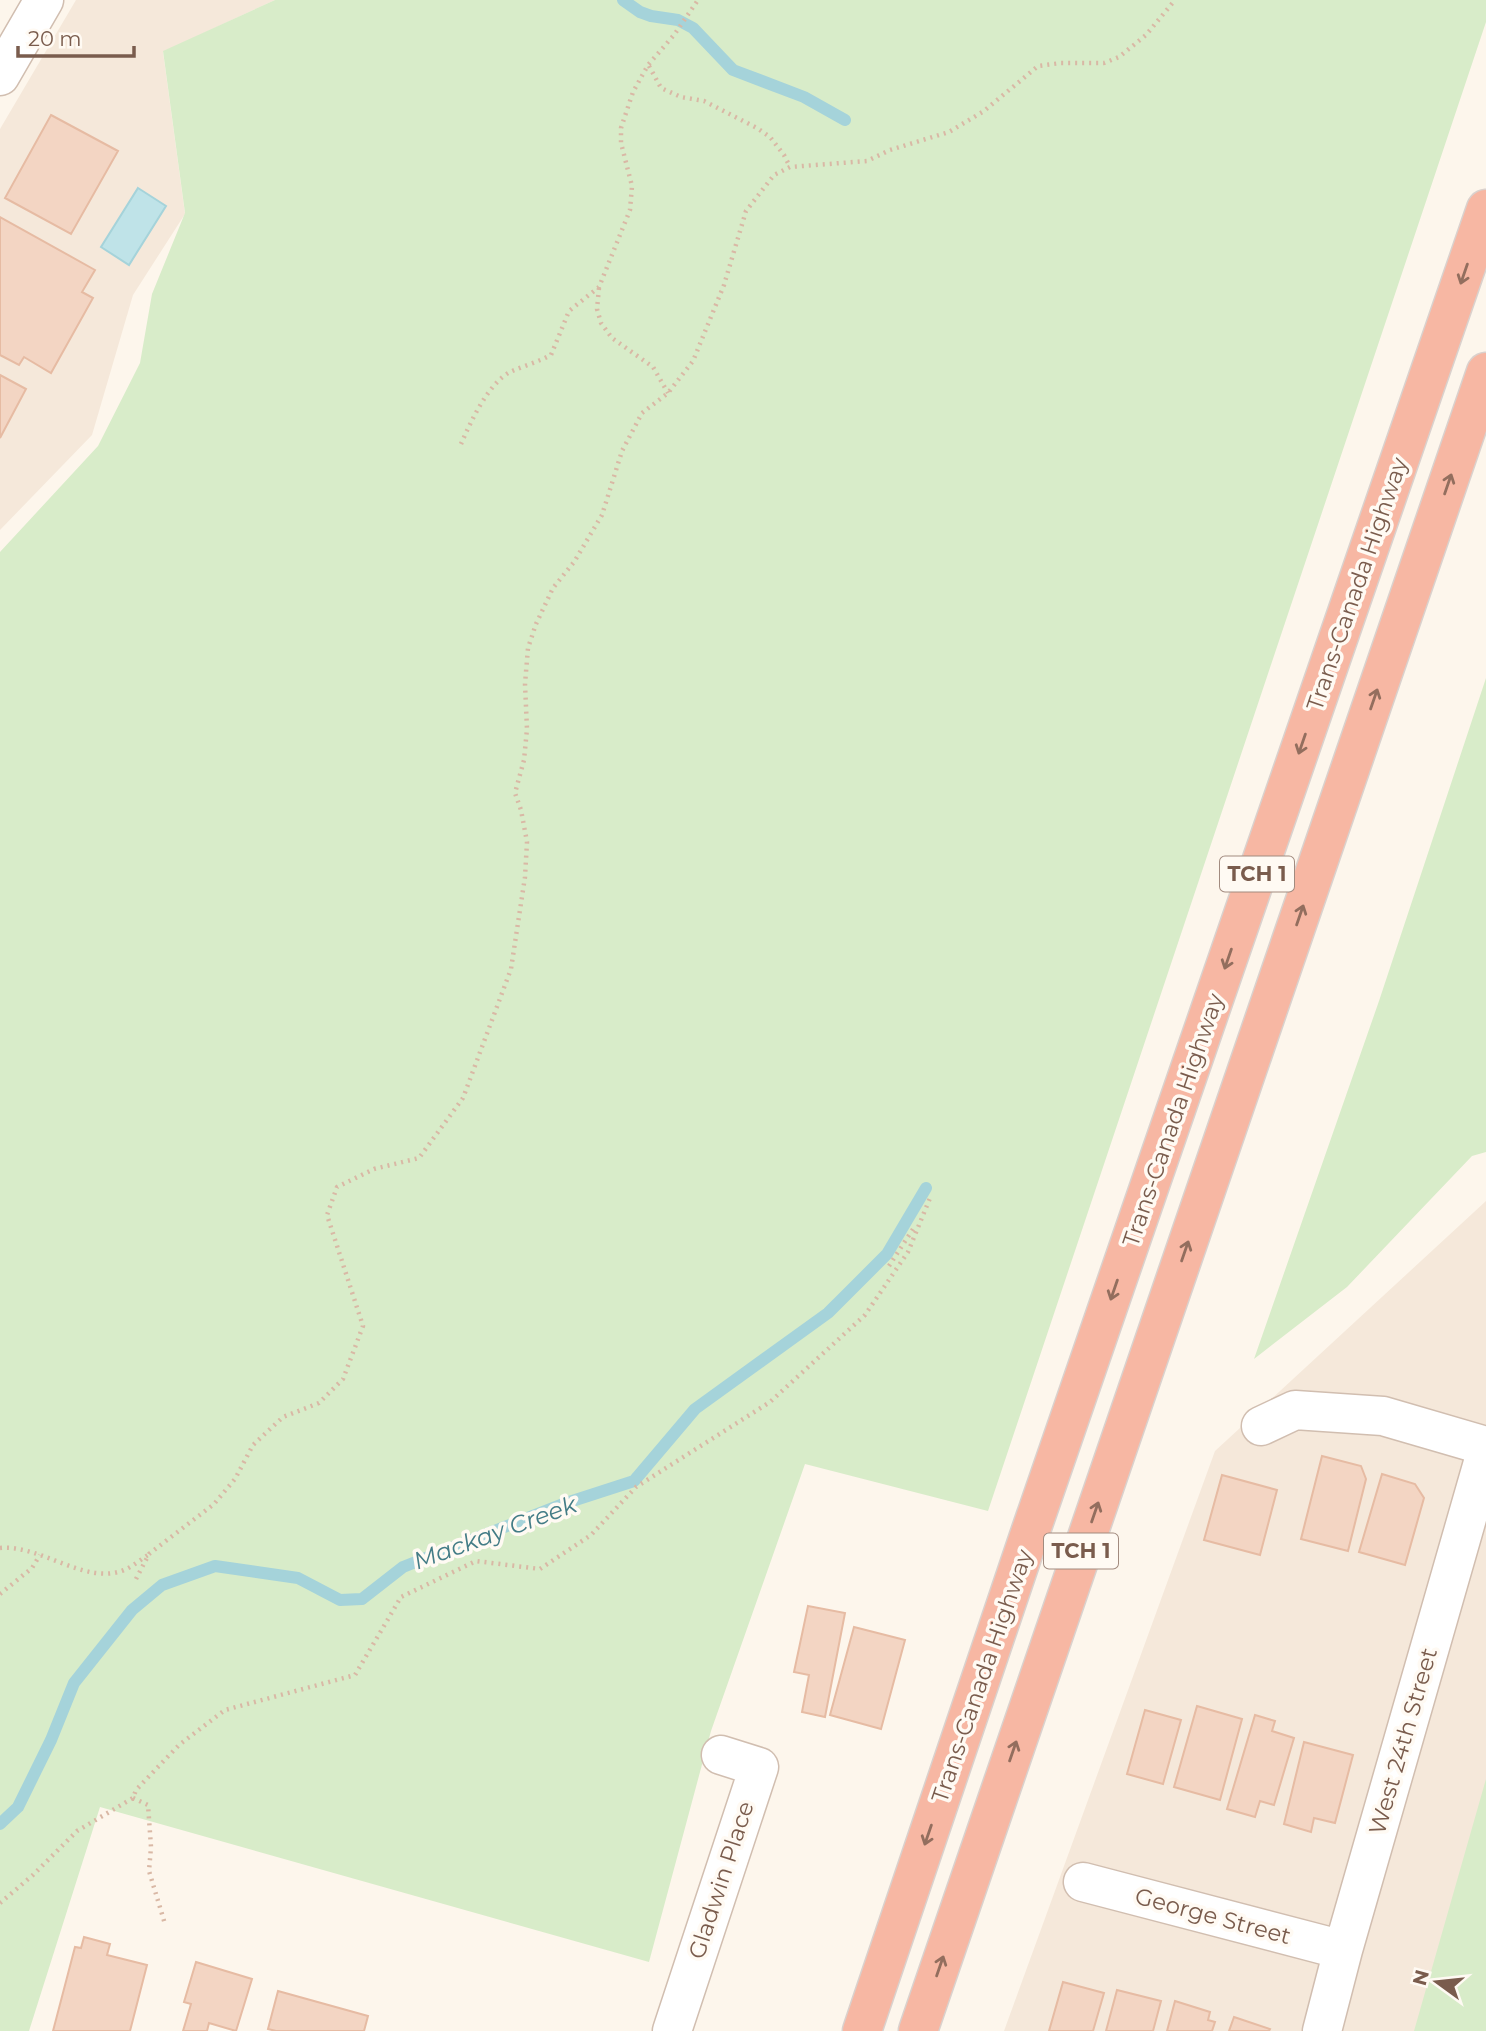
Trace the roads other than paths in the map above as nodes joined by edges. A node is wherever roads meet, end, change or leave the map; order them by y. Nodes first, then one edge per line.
1 (44, 0) edge
2 (0, 76) edge
3 (1486, 209) edge
4 (1486, 372) edge
5 (1261, 1426) dead end
6 (1486, 1446) edge
7 (1486, 1452) edge
8 (721, 1755) dead end
9 (1083, 1882) dead end
10 (910, 1888) junction
11 (1343, 1951) junction
12 (672, 2031) edge
13 (852, 2031) edge
14 (862, 2031) edge
15 (918, 2031) edge
16 (1322, 2031) edge

1 - 2 street
3 -> 10 highway, Trans-Canada Highway / TCH 1
15 -> 4 highway, TCH 1
5 - 6 street
7 - 11 street, West 24th Street
8 - 12 street, Gladwin Place
9 - 11 street, George Street
10 - 13 highway
10 - 14 highway, Trans-Canada Highway / TCH 1
11 - 16 street, West 24th Street

